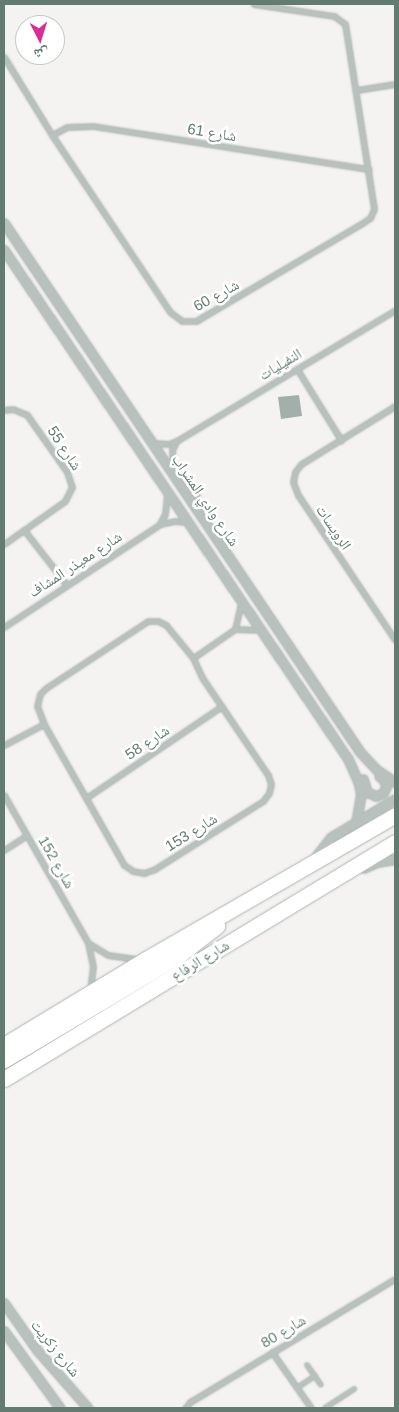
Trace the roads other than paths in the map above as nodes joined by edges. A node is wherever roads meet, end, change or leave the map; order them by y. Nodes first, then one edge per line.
1 (254, 4) edge
2 (4, 57) edge
3 (395, 84) edge
4 (357, 90) junction
5 (52, 134) junction
6 (369, 169) junction
7 (4, 224) edge
8 (4, 250) edge
9 (395, 310) edge
10 (297, 369) junction
11 (395, 406) edge
12 (4, 410) edge
13 (178, 440) junction
14 (341, 440) junction
15 (150, 443) junction
16 (167, 494) junction
17 (200, 515) junction
18 (186, 522) junction
19 (160, 524) junction
20 (24, 530) junction
21 (4, 544) edge
22 (66, 584) junction
23 (241, 602) junction
24 (4, 627) edge
25 (235, 630) junction
26 (259, 630) junction
27 (395, 640) edge
28 (193, 658) junction
29 (222, 706) junction
30 (44, 724) junction
31 (4, 745) edge
32 (360, 752) junction
33 (348, 759) junction
34 (395, 782) edge
35 (4, 795) edge
36 (86, 798) junction
37 (395, 798) edge
38 (395, 815) edge
39 (356, 821) junction
40 (27, 835) junction
41 (395, 842) edge
42 (4, 850) edge
43 (395, 859) edge
44 (310, 866) junction
45 (316, 889) junction
46 (236, 907) junction
47 (88, 943) junction
48 (146, 959) junction
49 (87, 996) junction
50 (4, 1045) edge
51 (4, 1060) edge
52 (4, 1079) edge
53 (395, 1279) edge
54 (4, 1303) edge
55 (4, 1332) edge
56 (272, 1352) junction
57 (307, 1365) dead end
58 (315, 1376) junction
59 (321, 1386) dead end
60 (297, 1388) junction
61 (354, 1389) dead end
62 (60, 1408) edge
63 (88, 1408) edge
64 (185, 1408) edge
65 (311, 1408) edge
66 (325, 1408) edge

1 - 4 street, شارع 60
2 - 5 street, شارع 60
3 - 4 street
4 - 6 street, شارع 60
5 - 6 street, شارع 61
5 - 6 street, شارع 60
7 - 15 street, شارع وادي المشراب
8 - 16 street, شارع وادي المشراب
9 - 10 street, النفيليات
10 - 13 street, النفيليات
10 - 14 street
11 - 14 street, الرويسات
12 - 20 street, شارع 55
13 - 15 street, النفيليات
13 - 17 street
14 - 27 street, الرويسات
15 - 17 street, شارع وادي المشراب
16 - 18 street, شارع وادي المشراب
16 - 19 street
17 - 32 street, شارع وادي المشراب
18 - 19 street, شارع معيذر المشاف
18 - 23 street, شارع وادي المشراب
19 - 22 street, شارع معيذر المشاف
20 - 21 street, شارع 55
20 - 22 street
22 - 24 street, شارع معيذر المشاف
23 - 25 street
23 - 26 street, شارع وادي المشراب
25 - 26 street
25 - 28 street
26 - 33 street, شارع وادي المشراب
28 - 29 street, شارع 153
28 - 30 street, شارع 153
29 - 36 street, شارع 58
29 - 36 street, شارع 153
30 - 31 street
30 - 36 street, شارع 153
32 - 33 street
32 - 34 street, شارع وادي المشراب
33 - 39 street, شارع وادي المشراب
35 - 40 street, شارع 152
37 - 39 street, شارع الرفاع
38 - 44 main road, شارع الرفاع
39 - 44 street, شارع الرفاع
40 - 42 street
40 - 47 street, شارع 152
41 - 45 main road, شارع الرفاع
43 - 45 street
44 - 46 main road, شارع الرفاع
45 - 52 main road, شارع الرفاع
46 - 48 main road, شارع الرفاع
46 - 51 main road
47 - 48 street
47 - 49 street, شارع 152
48 - 49 main road, شارع الرفاع
49 - 50 main road, شارع الرفاع
53 - 56 street, شارع 80
54 - 63 street, شارع زكريت
55 - 62 street, شارع زكريت
56 - 60 street
56 - 64 street, شارع 80
57 - 58 lane
58 - 59 lane
58 - 60 lane
60 - 65 street
61 - 66 lane

